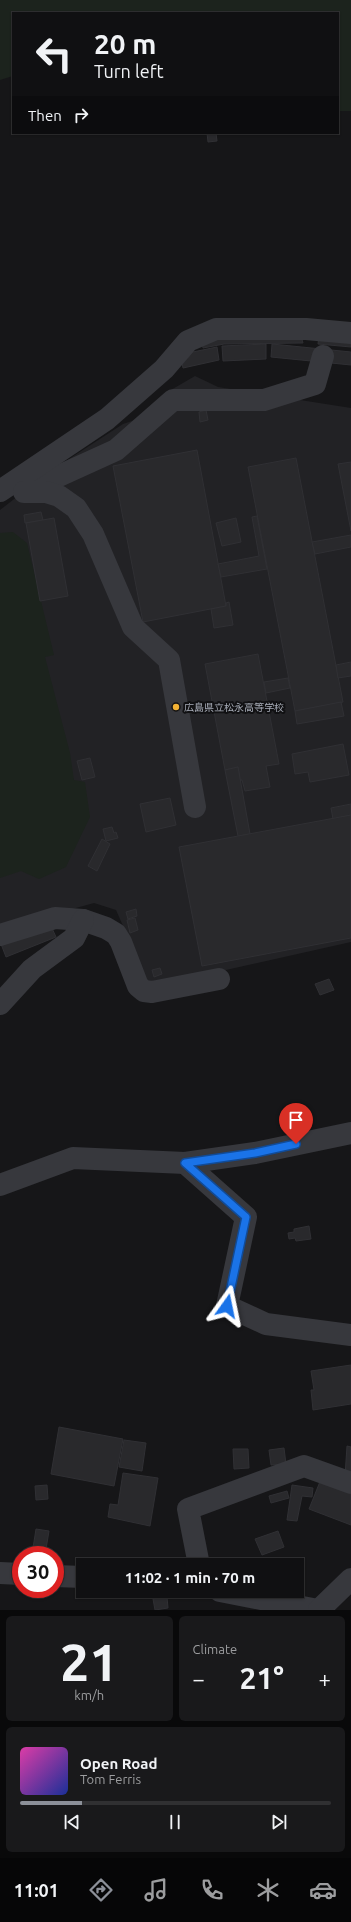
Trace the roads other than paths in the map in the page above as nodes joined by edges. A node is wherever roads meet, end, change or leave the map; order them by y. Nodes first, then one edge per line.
1 (351, 333) edge
2 (323, 356) dead end
3 (0, 490) edge
4 (24, 492) junction
5 (0, 500) edge
6 (195, 807) dead end
7 (82, 920) junction
8 (0, 934) edge
9 (219, 979) dead end
10 (0, 1004) edge
11 (351, 1132) edge
12 (185, 1163) junction
13 (0, 1185) edge
14 (351, 1335) edge
15 (351, 1484) edge
16 (198, 1558) edge
17 (0, 1573) edge
18 (12, 1574) edge
19 (64, 1576) edge
20 (76, 1577) edge
21 (351, 1579) edge
22 (256, 1598) edge
23 (318, 1610) edge

1 - 3 street
2 - 4 street
4 - 5 street
4 - 6 street
7 - 8 street
7 - 9 street
7 - 10 street
11 - 12 street
12 - 13 street
12 - 14 street
15 - 16 street
17 - 18 street
19 - 20 street
21 - 23 street
22 - 23 street

